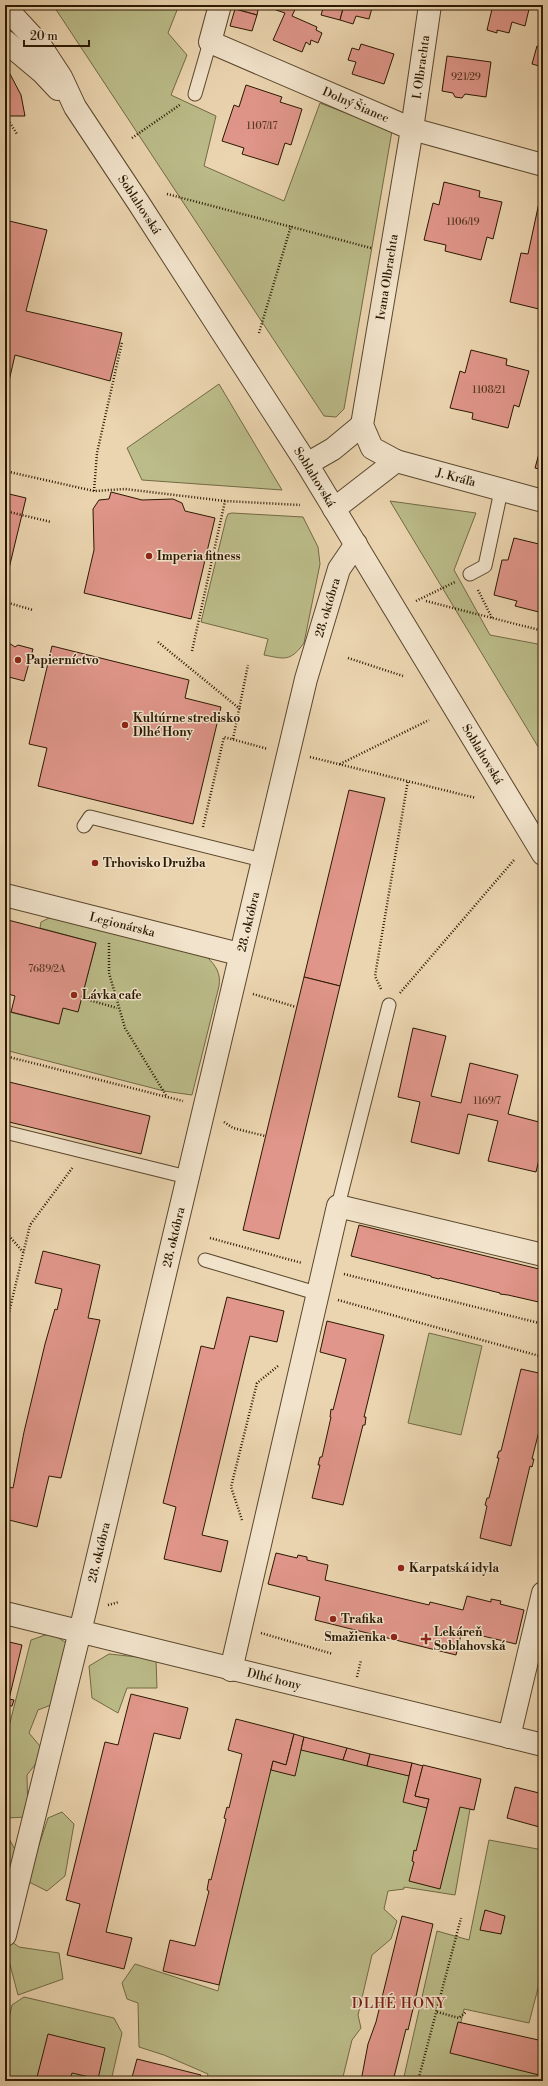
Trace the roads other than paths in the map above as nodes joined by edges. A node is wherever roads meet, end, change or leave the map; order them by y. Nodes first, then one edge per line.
1 (220, 5) edge
2 (430, 5) edge
3 (5, 7) edge
4 (5, 41) edge
5 (210, 42) junction
6 (195, 94) road end
7 (75, 107) junction
8 (412, 129) junction
9 (543, 165) edge
10 (362, 425) junction
11 (396, 461) junction
12 (307, 464) junction
13 (501, 490) junction
14 (543, 501) edge
15 (334, 509) junction
16 (356, 544) junction
17 (470, 574) road end
18 (84, 826) dead end
19 (543, 854) edge
20 (262, 860) junction
21 (5, 895) edge
22 (239, 954) junction
23 (389, 1004) road end
24 (5, 1132) edge
25 (186, 1177) junction
26 (338, 1206) junction
27 (543, 1256) edge
28 (205, 1260) dead end
29 (316, 1294) junction
30 (543, 1593) edge
31 (5, 1613) edge
32 (79, 1633) junction
33 (231, 1670) junction
34 (509, 1736) junction
35 (543, 1745) edge
36 (5, 1936) edge

1 - 5 street
2 - 8 street, I. Olbrachta
3 - 7 street, Soblahovská
4 - 7 street, Soblahovská
5 - 6 lane
5 - 8 street, Dolný Šianec
7 - 12 street, Soblahovská
8 - 9 street, Dolný Šianec
8 - 10 street, Ivana Olbrachta
10 - 11 street, J. Kráľa
10 - 12 street
11 - 13 street, J. Kráľa
11 - 15 street
12 - 15 street, Soblahovská
13 - 14 street, J. Kráľa
13 - 17 lane
15 - 16 street, Soblahovská
16 - 19 street, Soblahovská
16 - 20 street, 28. októbra
18 - 20 lane
20 - 22 street, 28. októbra
21 - 22 street, Legionárska
22 - 25 street, 28. októbra
23 - 26 lane
24 - 25 lane
25 - 32 street, 28. októbra
26 - 27 street
26 - 29 street
28 - 29 lane
29 - 33 street
30 - 34 street
31 - 32 street, Dlhé hony
32 - 33 street, Dlhé hony
32 - 36 street, 28. októbra
33 - 34 street, Dlhé hony
34 - 35 street, Dlhé hony

